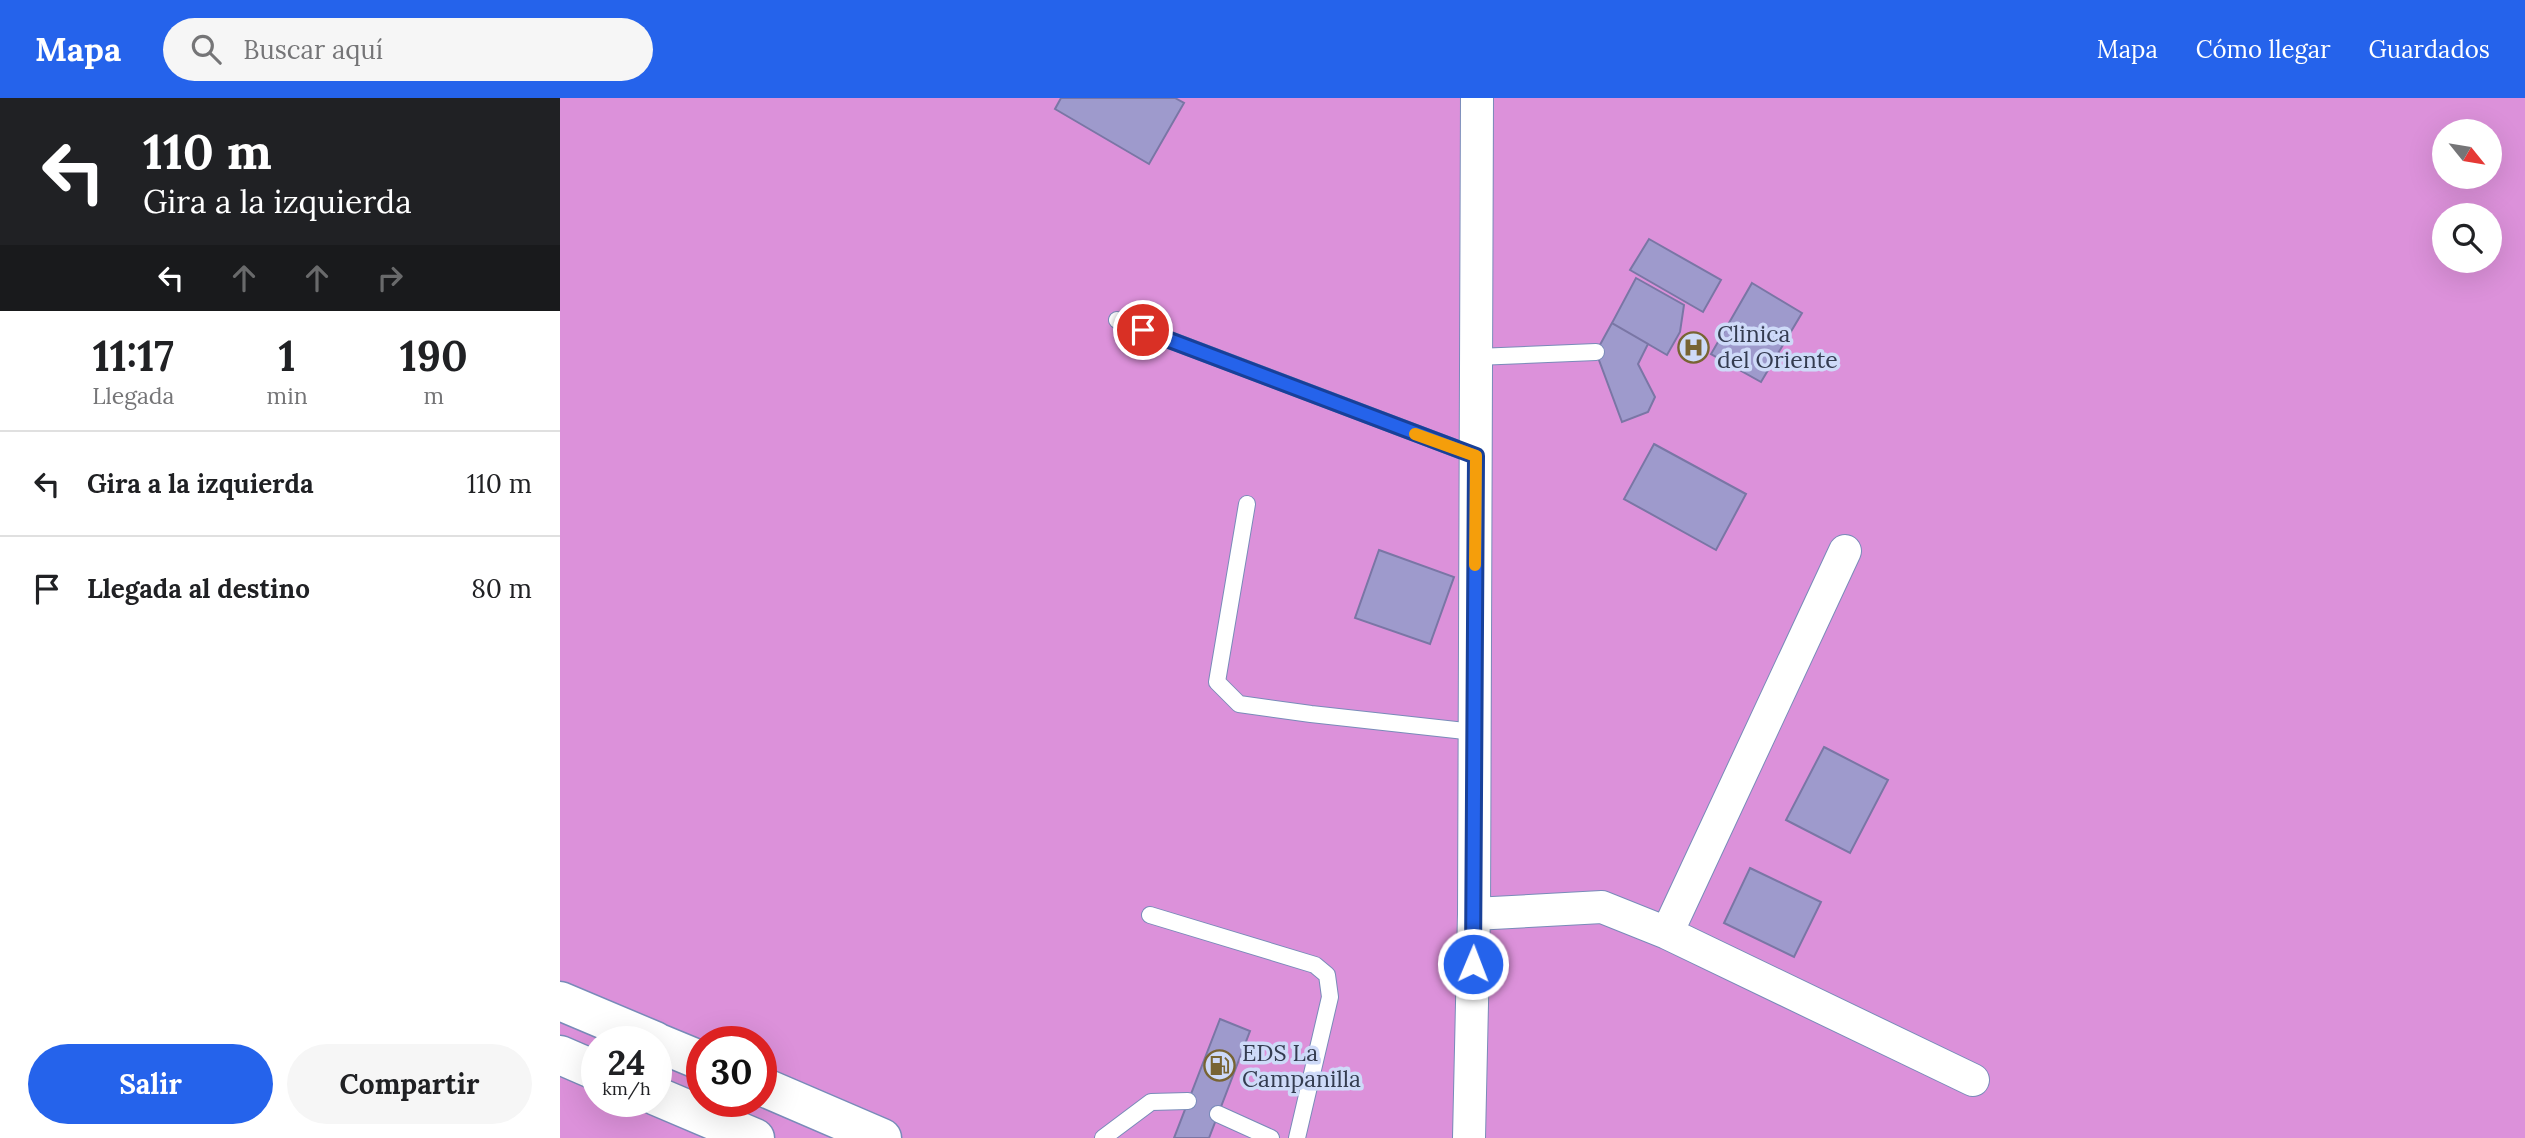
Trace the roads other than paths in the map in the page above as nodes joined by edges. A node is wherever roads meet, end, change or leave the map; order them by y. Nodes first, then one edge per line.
1 (1477, 98) edge
2 (1117, 320) dead end
3 (1596, 352) dead end
4 (1476, 357) junction
5 (1476, 456) junction
6 (1247, 504) dead end
7 (1845, 551) dead end
8 (1475, 732) junction
9 (1474, 914) junction
10 (1150, 915) dead end
11 (1667, 933) junction
12 (560, 1001) edge
13 (620, 1026) edge
14 (560, 1055) edge
15 (581, 1064) edge
16 (1973, 1080) dead end
17 (777, 1093) edge
18 (1188, 1101) dead end
19 (672, 1103) edge
20 (1218, 1114) dead end
21 (755, 1138) edge
22 (882, 1138) edge
23 (1103, 1138) edge
24 (1271, 1138) edge
25 (1297, 1138) edge
26 (1469, 1138) edge

1 - 4 street
2 - 5 lane
3 - 4 lane
4 - 5 street
5 - 8 street
6 - 8 lane
7 - 11 street
8 - 9 street
9 - 11 street
9 - 26 street
10 - 25 lane
11 - 16 street
12 - 13 street
14 - 15 street
17 - 22 street
18 - 23 lane
19 - 21 street
20 - 24 lane

